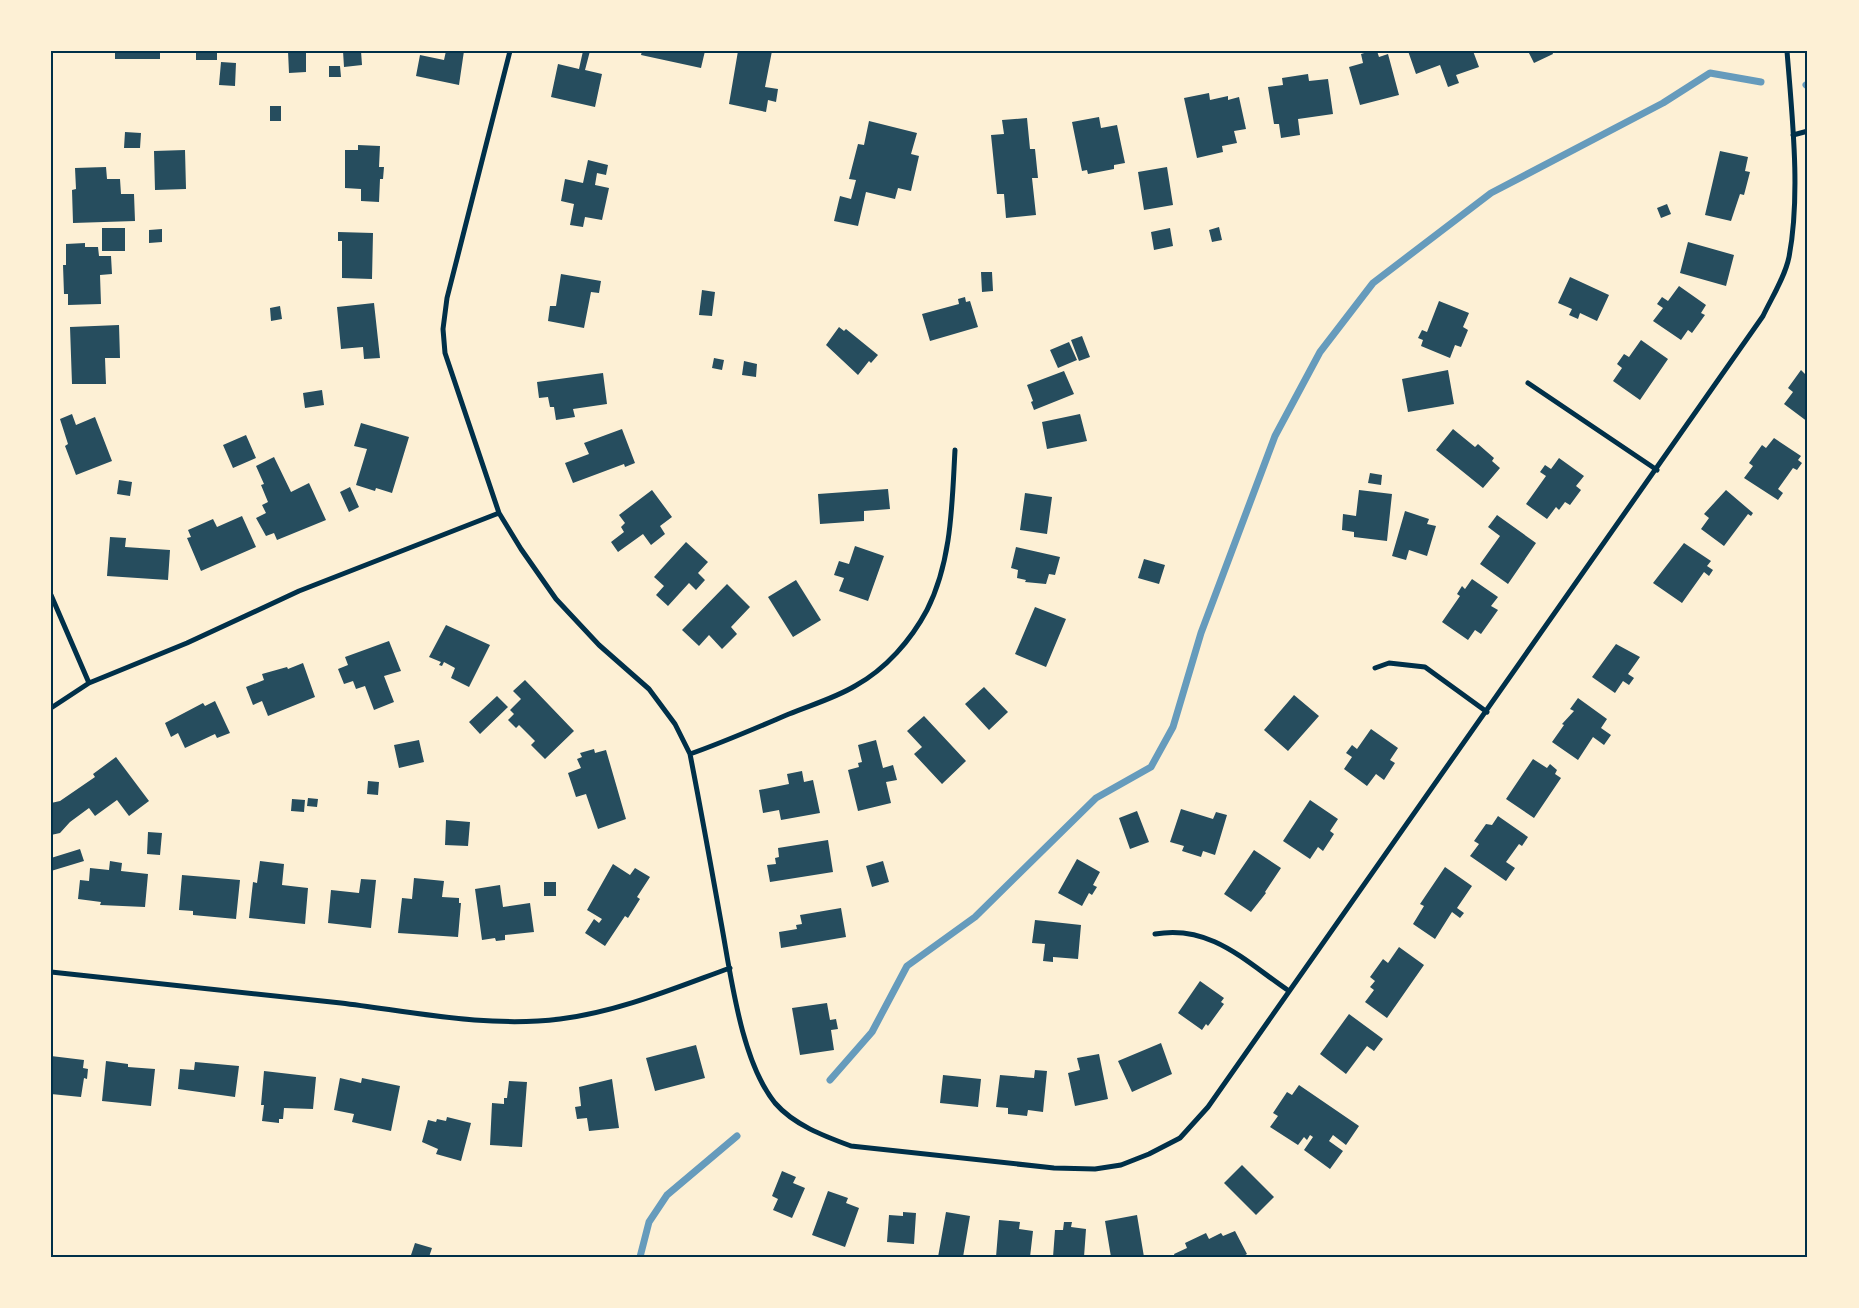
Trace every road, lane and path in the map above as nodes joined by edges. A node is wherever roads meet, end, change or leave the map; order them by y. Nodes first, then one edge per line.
1 (510, 51) edge
2 (1787, 51) edge
3 (1808, 131) edge
4 (1793, 135) junction
5 (1528, 383) dead end
6 (954, 450) dead end
7 (1656, 470) junction
8 (499, 513) junction
9 (51, 595) edge
10 (1374, 668) dead end
11 (89, 683) junction
12 (51, 708) edge
13 (1486, 712) junction
14 (690, 754) junction
15 (1155, 934) dead end
16 (730, 968) junction
17 (51, 972) edge
18 (1289, 991) junction

1 - 8 street
2 - 4 street
3 - 4 street
4 - 7 street
5 - 7 street
6 - 14 street
7 - 13 street
8 - 11 street
8 - 14 street
9 - 11 street
10 - 13 street
11 - 12 street
13 - 18 street
14 - 16 street
15 - 18 street
16 - 17 street
16 - 18 street

